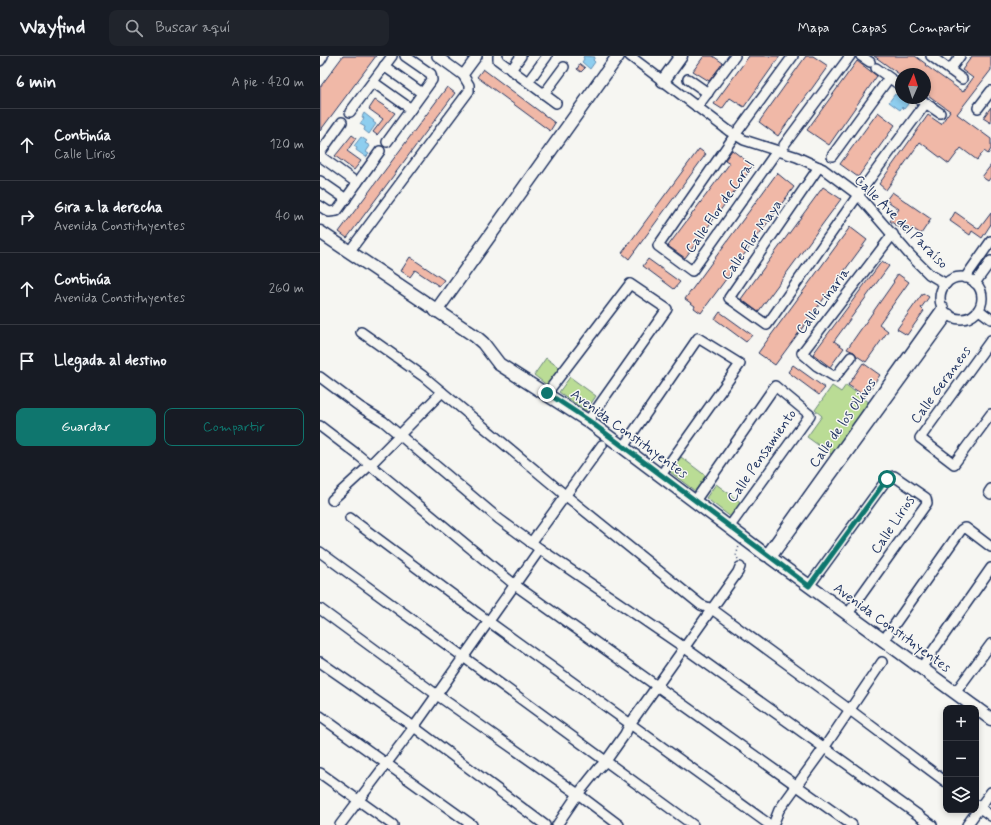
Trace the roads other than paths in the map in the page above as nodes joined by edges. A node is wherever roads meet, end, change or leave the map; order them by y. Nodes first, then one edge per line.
1 (323, 56) edge
2 (392, 56) edge
3 (405, 56) edge
4 (437, 56) edge
5 (477, 56) edge
6 (498, 56) edge
7 (521, 56) edge
8 (547, 56) edge
9 (618, 56) edge
10 (630, 56) edge
11 (681, 56) edge
12 (734, 56) edge
13 (793, 56) edge
14 (850, 56) edge
15 (861, 56) edge
16 (931, 56) edge
17 (960, 56) edge
18 (415, 59) edge
19 (320, 61) edge
20 (384, 66) junction
21 (564, 67) dead end
22 (511, 70) junction
23 (950, 70) junction
24 (462, 75) junction
25 (889, 78) junction
26 (688, 79) dead end
27 (962, 79) dead end
28 (663, 81) junction
29 (373, 82) junction
30 (528, 82) junction
31 (895, 82) edge
32 (422, 93) junction
33 (708, 93) junction
34 (544, 94) junction
35 (990, 95) edge
36 (556, 103) dead end
37 (920, 104) edge
38 (926, 104) edge
39 (697, 107) junction
40 (411, 108) junction
41 (978, 108) dead end
42 (350, 112) dead end
43 (940, 113) dead end
44 (342, 122) dead end
45 (732, 133) junction
46 (387, 142) dead end
47 (780, 148) junction
48 (380, 151) dead end
49 (320, 155) edge
50 (832, 156) dead end
51 (819, 168) junction
52 (320, 181) edge
53 (357, 183) junction
54 (858, 195) junction
55 (346, 199) junction
56 (320, 206) edge
57 (320, 232) edge
58 (893, 234) junction
59 (991, 241) edge
60 (349, 252) junction
61 (991, 261) edge
62 (965, 278) junction
63 (975, 283) junction
64 (946, 284) junction
65 (943, 307) junction
66 (979, 310) junction
67 (436, 311) junction
68 (949, 314) junction
69 (991, 319) edge
70 (360, 332) dead end
71 (991, 340) edge
72 (851, 357) dead end
73 (320, 377) edge
74 (442, 392) junction
75 (547, 393) junction
76 (991, 414) edge
77 (588, 420) junction
78 (320, 426) edge
79 (400, 435) junction
80 (602, 445) dead end
81 (623, 447) junction
82 (370, 465) junction
83 (661, 475) junction
84 (991, 489) edge
85 (991, 494) edge
86 (565, 495) junction
87 (332, 500) dead end
88 (695, 501) junction
89 (350, 518) dead end
90 (730, 526) junction
91 (531, 543) junction
92 (991, 547) edge
93 (540, 549) junction
94 (320, 552) edge
95 (769, 557) junction
96 (740, 567) road end
97 (991, 568) edge
98 (515, 584) junction
99 (809, 586) junction
100 (320, 609) edge
101 (712, 609) junction
102 (847, 615) junction
103 (488, 621) junction
104 (883, 641) junction
105 (991, 644) edge
106 (685, 648) junction
107 (463, 657) junction
108 (320, 662) edge
109 (882, 662) dead end
110 (921, 668) junction
111 (658, 686) junction
112 (955, 693) junction
113 (437, 695) junction
114 (972, 705) edge
115 (850, 710) junction
116 (979, 710) edge
117 (320, 716) edge
118 (991, 719) edge
119 (630, 724) junction
120 (414, 727) junction
121 (824, 748) junction
122 (606, 761) junction
123 (387, 764) junction
124 (320, 773) edge
125 (943, 780) edge
126 (797, 785) junction
127 (991, 792) edge
128 (578, 794) junction
129 (359, 801) junction
130 (979, 806) edge
131 (979, 808) edge
132 (975, 813) edge
133 (991, 816) edge
134 (340, 825) edge
135 (393, 825) edge
136 (472, 825) edge
137 (546, 825) edge
138 (557, 825) edge
139 (620, 825) edge
140 (693, 825) edge
141 (770, 825) edge
142 (773, 825) edge
143 (852, 825) edge
144 (932, 825) edge
145 (968, 825) edge

1 - 19 street
2 - 20 street
3 - 18 street
4 - 24 street
5 - 24 street
6 - 22 street
7 - 22 street
8 - 30 street
9 - 67 main road
10 - 28 street, Calle Ave del Paraíso
11 - 28 main road
12 - 33 street
13 - 45 street
14 - 47 street
15 - 25 street
16 - 23 street
17 - 23 street
18 - 32 street
20 - 29 street
20 - 32 street
21 - 34 street
22 - 30 street
23 - 27 street
24 - 60 street
25 - 31 street
25 - 50 street
26 - 33 street
28 - 39 street, Calle Ave del Paraíso
29 - 40 street
29 - 42 street
30 - 34 street
32 - 40 street
33 - 39 street
34 - 36 street
35 - 41 street
37 - 54 street
38 - 43 street
39 - 45 street, Calle Ave del Paraíso
40 - 46 street
44 - 49 street
45 - 47 street, Calle Ave del Paraíso
45 - 47 street, Calle Flor de Coral
47 - 51 street, Calle Ave del Paraíso
48 - 53 street
49 - 53 street
51 - 54 street, Calle Ave del Paraíso
51 - 54 street, Calle Flor Maya
52 - 55 street
53 - 55 street
54 - 58 street, Calle Ave del Paraíso
55 - 56 street
57 - 60 main road, Avenida Constituyentes
58 - 64 street, Calle Ave del Paraíso
58 - 72 street, Calle Linaria
59 - 62 street
60 - 67 main road, Avenida Constituyentes
61 - 63 street
62 - 63 street
62 - 64 street
63 - 66 street
64 - 65 street
65 - 68 street
65 - 95 street, Calle de los Olivos
66 - 68 street
66 - 69 street
67 - 75 main road, Avenida Constituyentes
68 - 95 street, Calle de los Olivos
70 - 74 street
71 - 76 street, Calle Geraneos
73 - 79 street
74 - 79 street
74 - 86 street
75 - 77 main road, Avenida Constituyentes
75 - 77 street
77 - 81 main road, Avenida Constituyentes
78 - 82 street
79 - 82 street
79 - 91 street
80 - 86 street
81 - 83 main road, Avenida Constituyentes
81 - 83 street
82 - 87 street
82 - 98 street
83 - 88 main road, Avenida Constituyentes
84 - 85 street
86 - 91 street
86 - 101 street
88 - 90 main road, Avenida Constituyentes
88 - 90 street, Calle Pensamiento
89 - 103 street
90 - 95 main road, Avenida Constituyentes
91 - 93 street
92 - 104 street
93 - 98 street
93 - 106 street
94 - 107 street
95 - 99 main road, Avenida Constituyentes
96 - 101 street
97 - 110 street
98 - 103 street
98 - 111 street
99 - 102 main road, Avenida Constituyentes
99 - 102 street, Calle Lirios
100 - 113 street
101 - 106 street
101 - 115 street
102 - 104 main road, Avenida Constituyentes
103 - 107 street
103 - 119 street
104 - 110 main road, Avenida Constituyentes
105 - 112 street
106 - 111 street
106 - 121 street
107 - 113 street
107 - 122 street
108 - 120 street
109 - 115 street
110 - 112 main road, Avenida Constituyentes
111 - 119 street
111 - 126 street
112 - 114 main road, Avenida Constituyentes
113 - 120 street
113 - 128 street
115 - 121 street
115 - 125 street
116 - 118 main road, Avenida Constituyentes
117 - 123 street
119 - 122 street
119 - 141 street
120 - 123 street
120 - 137 street
121 - 126 street
121 - 144 street
122 - 128 street
122 - 140 street
123 - 129 street
123 - 136 street
124 - 129 street
126 - 142 street
126 - 143 street
127 - 130 street
128 - 138 street
128 - 139 street
129 - 134 street
129 - 135 street
131 - 133 street
132 - 145 street

